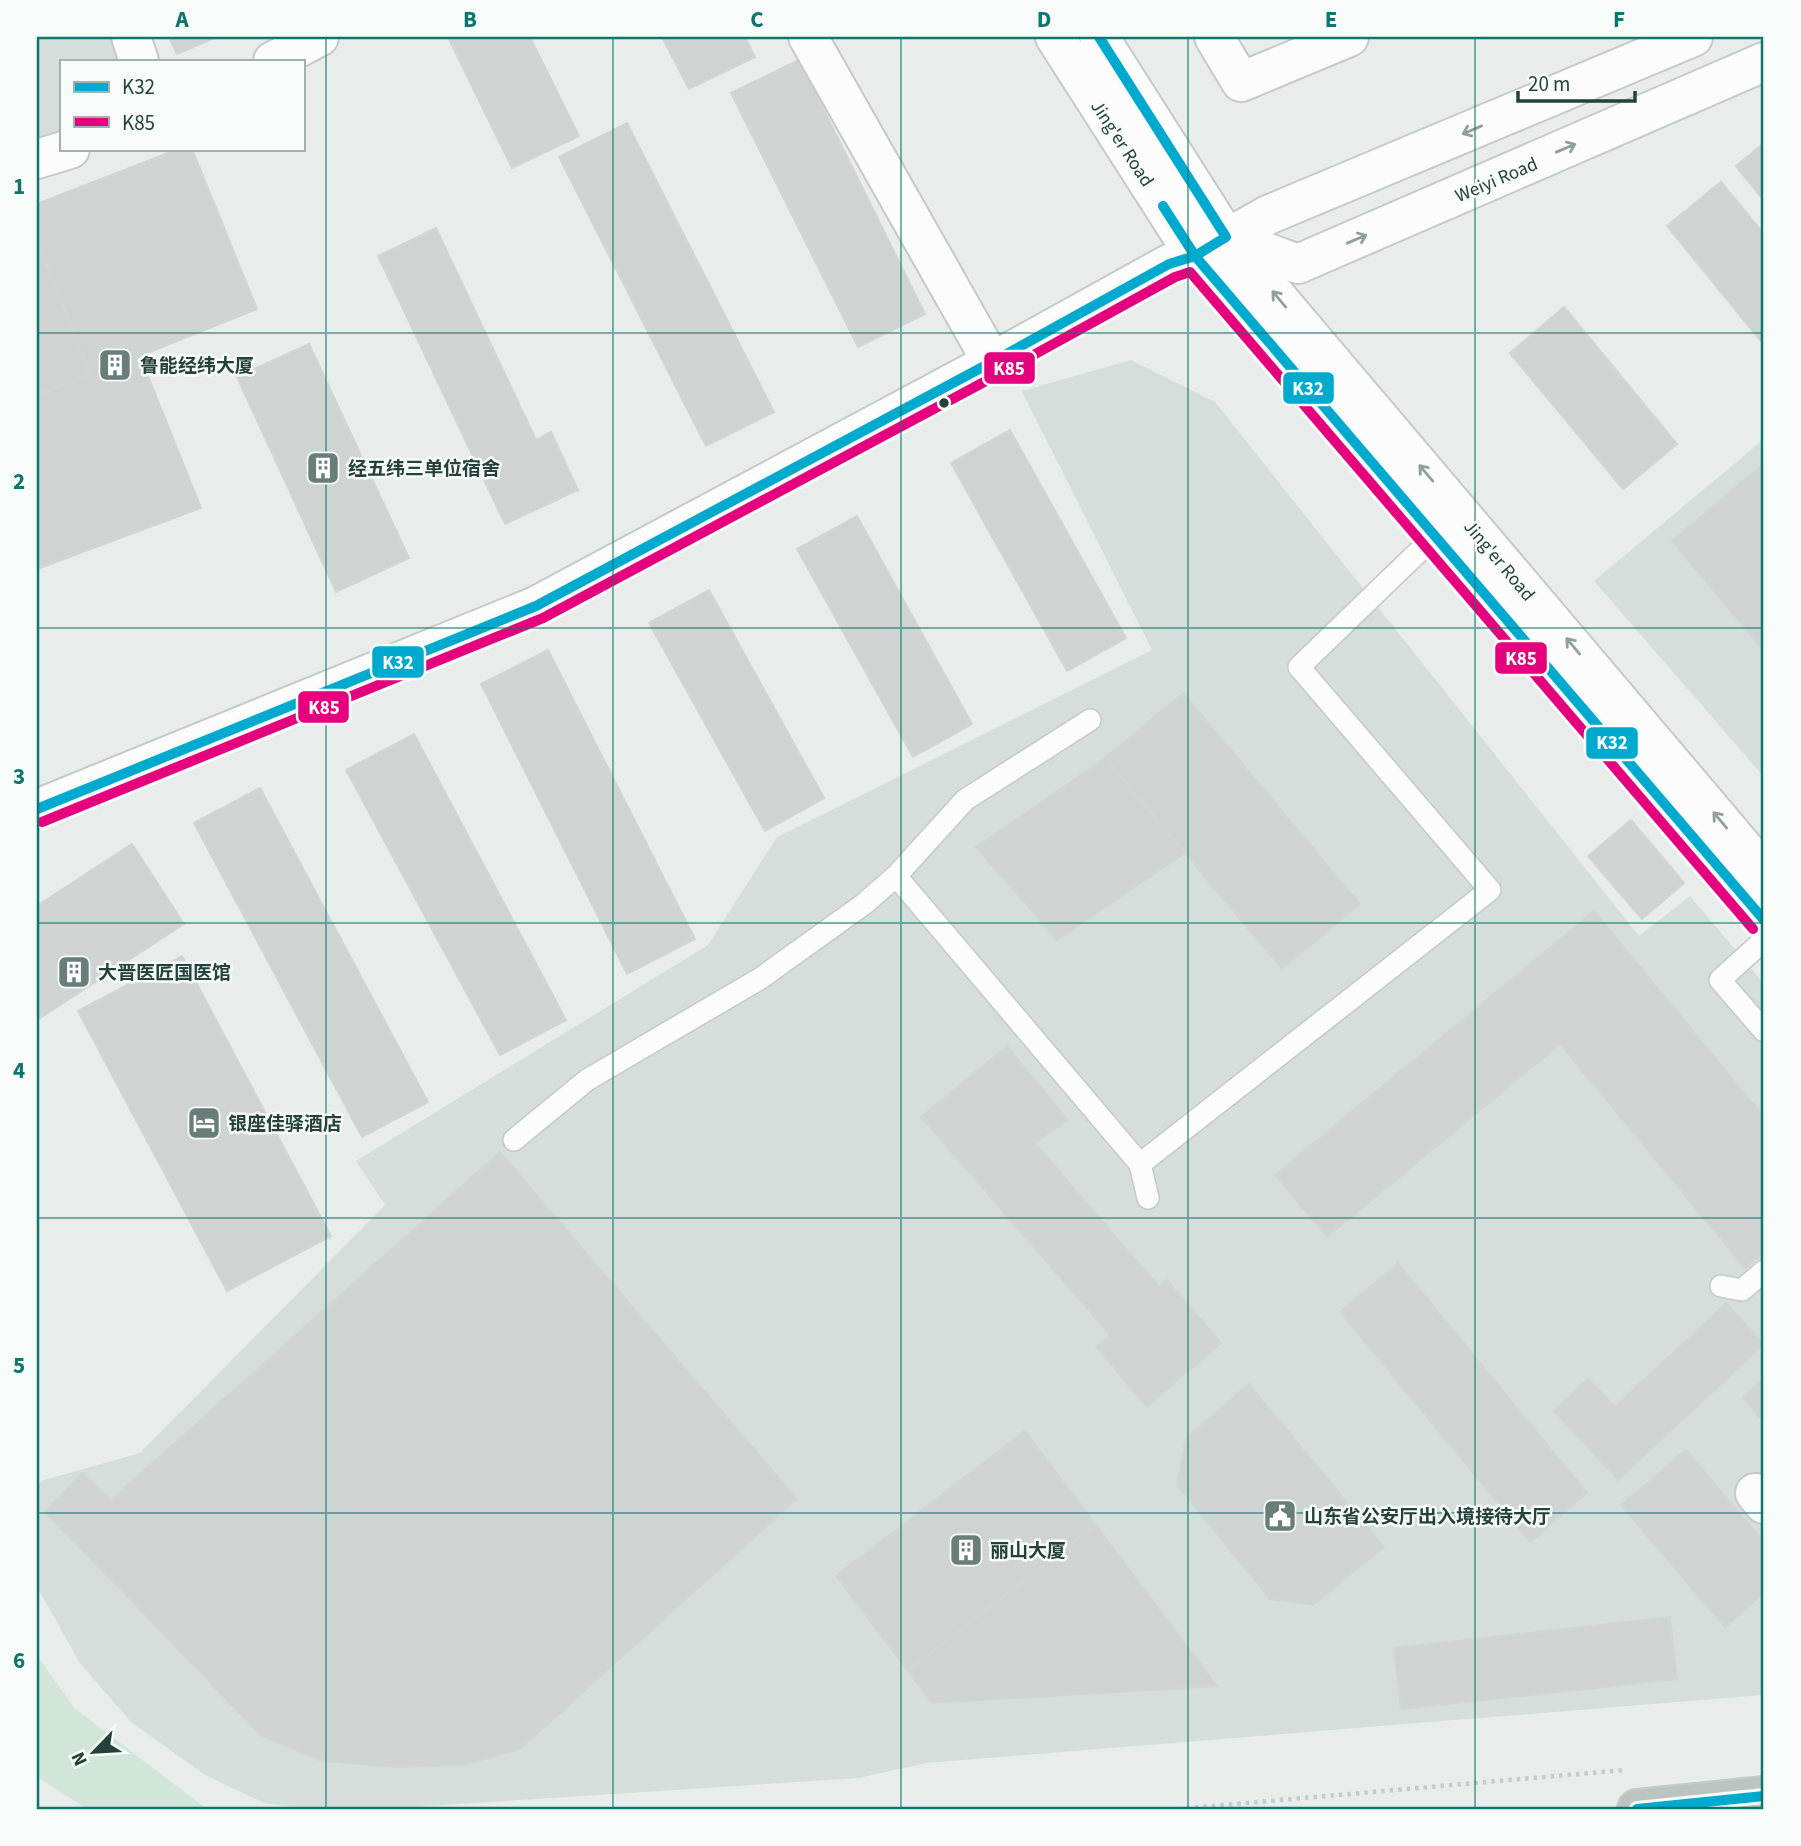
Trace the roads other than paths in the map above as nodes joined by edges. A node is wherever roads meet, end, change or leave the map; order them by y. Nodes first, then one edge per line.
1 (131, 37) edge
2 (319, 37) edge
3 (808, 37) edge
4 (1055, 37) edge
5 (1099, 37) edge
6 (1214, 37) edge
7 (1349, 37) edge
8 (1693, 37) edge
9 (139, 60) edge
10 (275, 60) edge
11 (1764, 62) edge
12 (67, 150) edge
13 (37, 159) edge
14 (1210, 246) junction
15 (992, 362) junction
16 (1435, 536) junction
17 (1090, 720) dead end
18 (37, 809) edge
19 (1764, 872) edge
20 (896, 876) junction
21 (1764, 920) edge
22 (1764, 940) edge
23 (1764, 1031) edge
24 (514, 1139) dead end
25 (1140, 1164) junction
26 (1148, 1198) dead end
27 (1764, 1271) edge
28 (1721, 1286) dead end
29 (1764, 1796) edge
30 (1637, 1809) edge

1 - 9 street
2 - 10 street
3 - 15 street
4 - 14 street, Jing'er Road
5 - 14 street, Jing'er Road
6 - 7 street
8 -> 14 street
14 -> 11 street, Weiyi Road
12 - 13 street
14 - 15 street
14 - 16 street, Jing'er Road
19 -> 14 street, Jing'er Road
15 - 18 street
16 - 21 street, Jing'er Road
16 - 25 lane
17 - 20 lane
20 - 24 lane
20 - 25 lane
22 - 23 lane
25 - 26 lane
27 - 28 lane
29 - 30 highway

